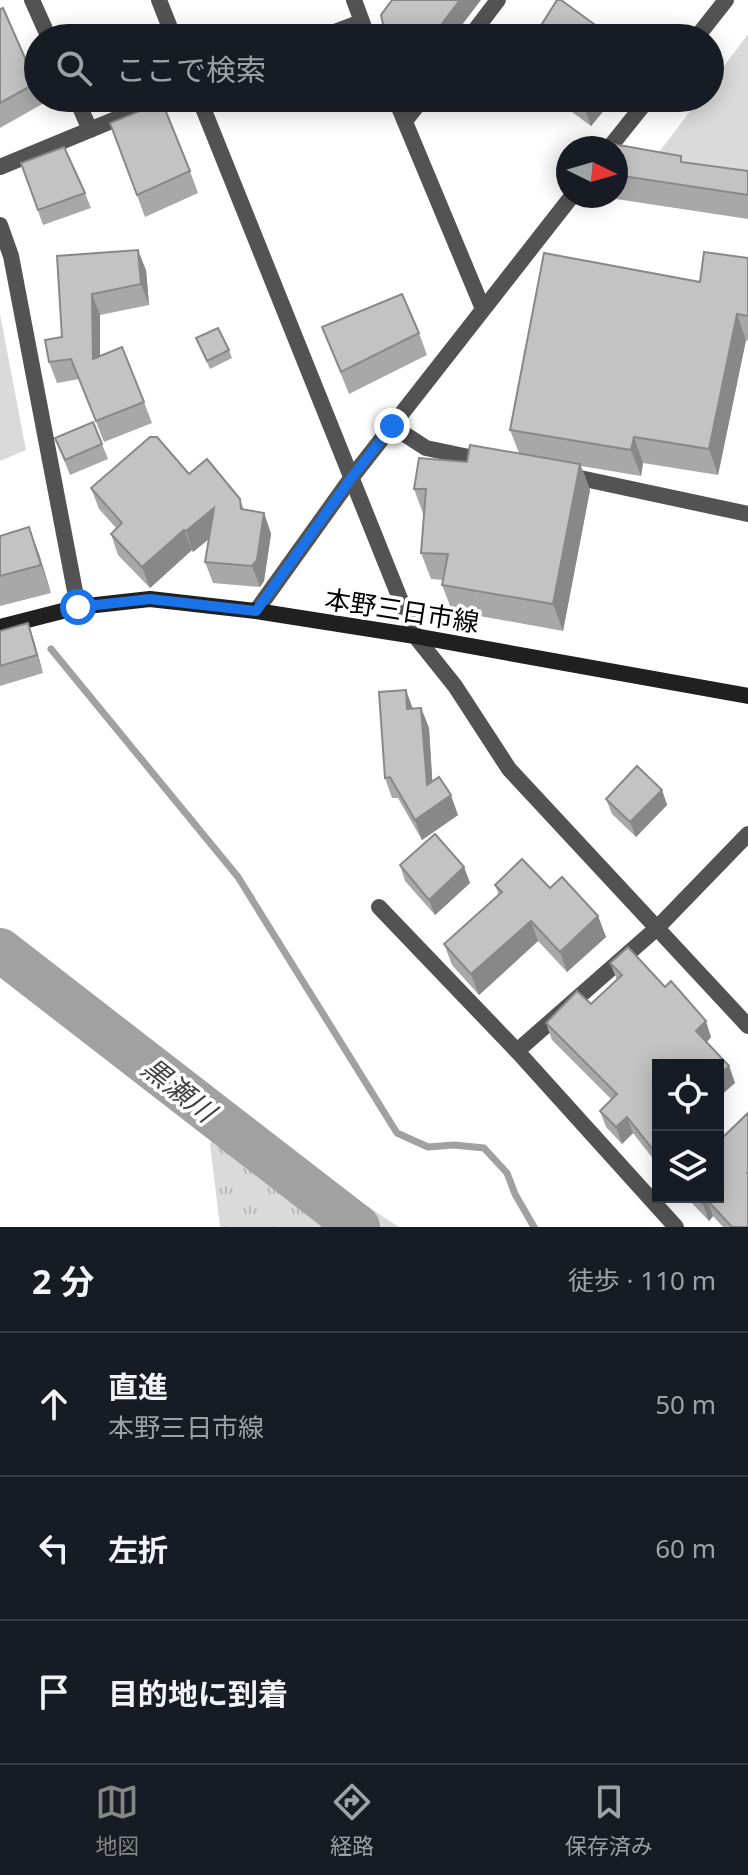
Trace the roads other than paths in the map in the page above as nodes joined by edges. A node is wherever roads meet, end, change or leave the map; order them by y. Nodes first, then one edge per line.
1 (32, 0) edge
2 (159, 0) edge
3 (354, 0) edge
4 (498, 0) edge
5 (726, 0) edge
6 (361, 22) joint
7 (43, 24) edge
8 (168, 24) edge
9 (356, 24) edge
10 (480, 24) edge
11 (707, 24) edge
12 (82, 112) edge
13 (133, 112) edge
14 (205, 112) edge
15 (401, 112) edge
16 (412, 112) edge
17 (638, 112) edge
18 (405, 121) junction
19 (90, 130) junction
20 (619, 136) edge
21 (0, 167) edge
22 (563, 208) edge
23 (0, 225) edge
24 (483, 309) junction
25 (392, 426) junction
26 (506, 464) edge
27 (551, 472) edge
28 (352, 477) junction
29 (748, 514) edge
30 (78, 607) junction
31 (256, 611) junction
32 (0, 627) edge
33 (415, 636) junction
34 (748, 696) edge
35 (748, 834) edge
36 (379, 907) dead end
37 (657, 928) junction
38 (748, 1026) edge
39 (517, 1051) junction
40 (676, 1227) edge

1 - 7 street
2 - 8 street
3 - 6 street
4 - 10 street
5 - 11 street
6 - 9 street
12 - 19 street
13 - 19 street
14 - 28 street
15 - 18 street
16 - 18 street
17 - 20 street
18 - 24 street
19 - 21 street
22 - 24 street
23 - 30 street
24 - 25 street
25 - 26 street
25 - 28 street
27 - 29 street
28 - 31 street
28 - 33 street
30 - 31 main road, 本野三日市線
30 - 32 main road, 本野三日市線
31 - 33 main road, 本野三日市線
33 - 34 main road, 本野三日市線
33 - 37 street
35 - 37 street
36 - 39 street
37 - 38 street
37 - 39 street
39 - 40 street

